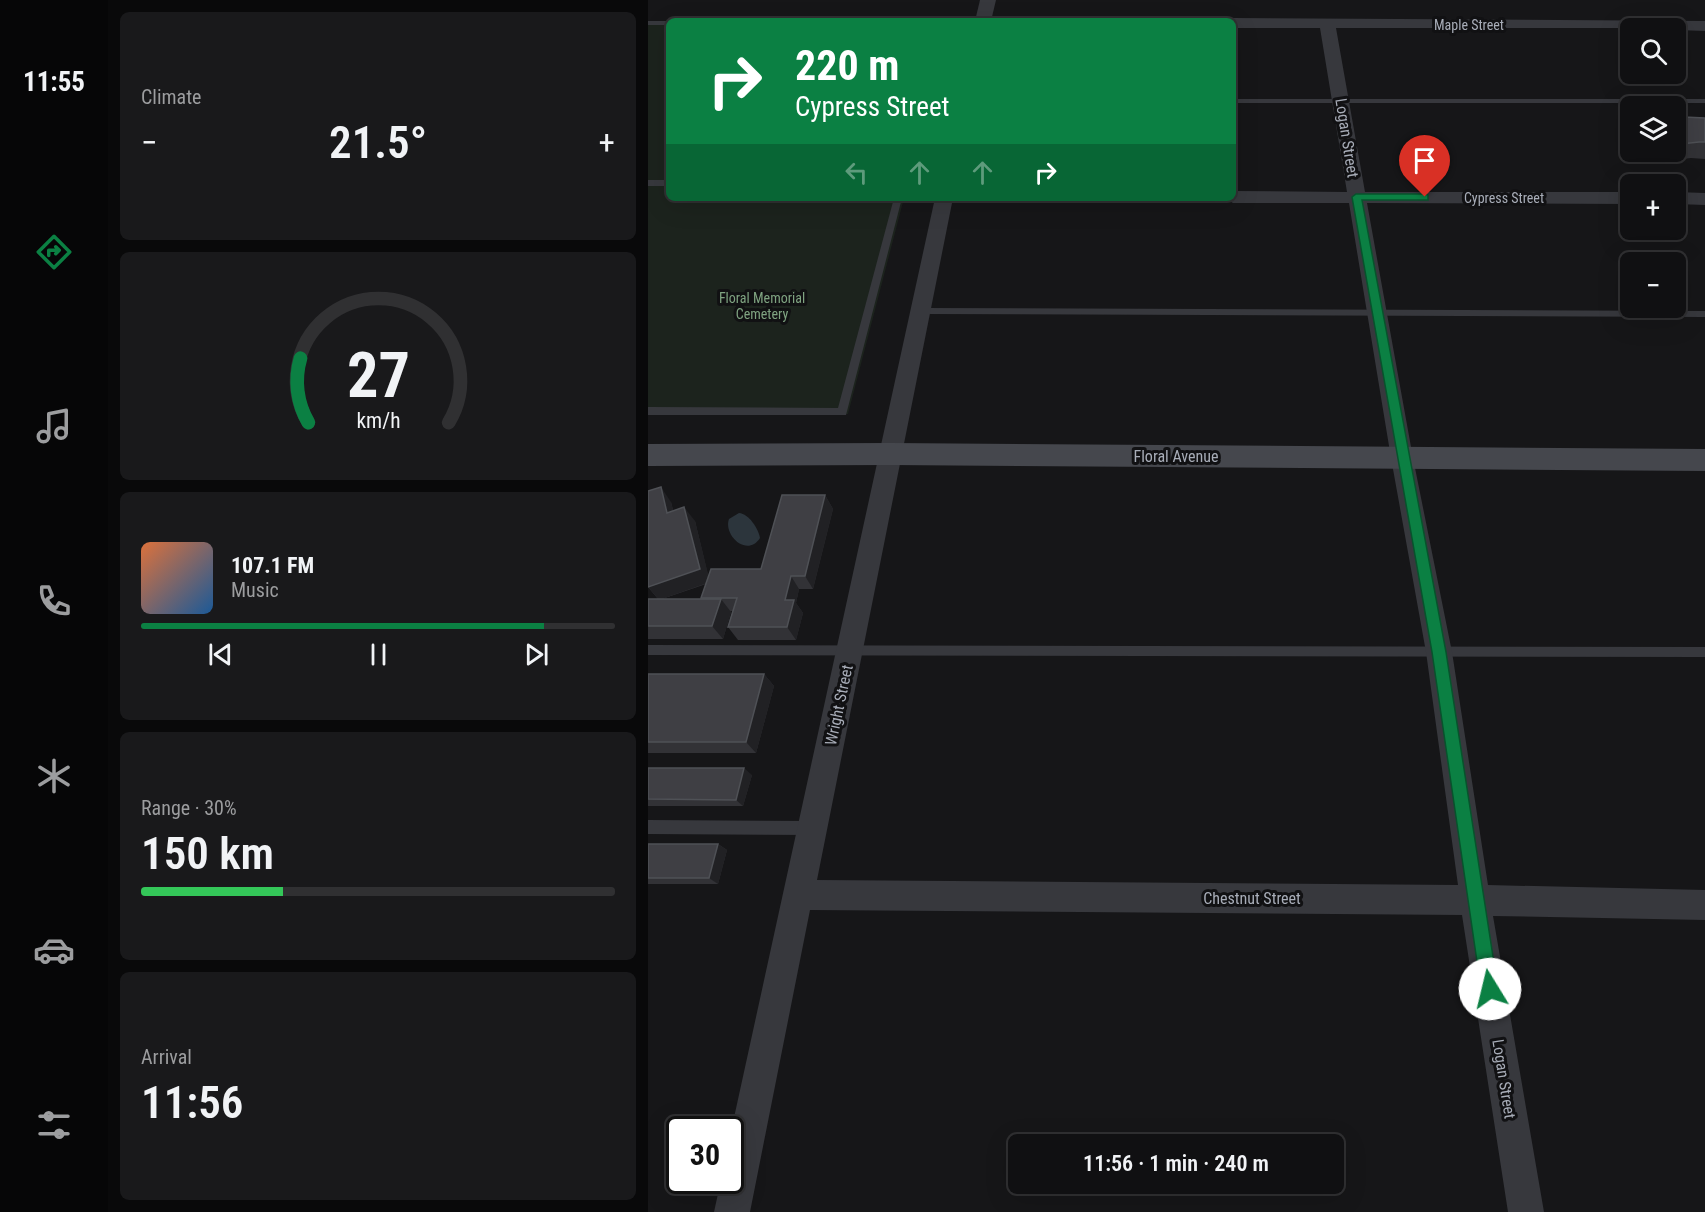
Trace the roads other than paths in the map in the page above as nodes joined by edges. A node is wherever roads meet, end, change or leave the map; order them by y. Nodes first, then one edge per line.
1 (988, 0) edge
2 (984, 18) edge
3 (648, 23) edge
4 (666, 23) edge
5 (1236, 23) edge
6 (1327, 24) junction
7 (1705, 26) edge
8 (1236, 101) edge
9 (1705, 101) edge
10 (1342, 102) junction
11 (648, 183) edge
12 (666, 183) edge
13 (1236, 197) edge
14 (1356, 197) junction
15 (1620, 198) edge
16 (1686, 198) edge
17 (1705, 198) edge
18 (897, 201) edge
19 (943, 201) edge
20 (922, 311) junction
21 (1377, 313) junction
22 (1705, 314) edge
23 (648, 411) edge
24 (891, 454) junction
25 (648, 455) edge
26 (1402, 458) junction
27 (1705, 460) edge
28 (648, 650) edge
29 (851, 652) junction
30 (1439, 652) junction
31 (1705, 652) edge
32 (648, 827) edge
33 (813, 828) junction
34 (799, 895) junction
35 (1475, 900) junction
36 (1705, 905) edge
37 (732, 1212) edge
38 (1526, 1212) edge

1 - 2 street
3 - 4 lane
5 - 6 street, Maple Street
6 - 7 street, Maple Street
6 - 10 street, Logan Street
8 - 10 lane
9 - 10 lane
10 - 14 street, Logan Street
11 - 12 lane
13 - 14 street, Cypress Street
14 - 15 street, Cypress Street
14 - 21 street, Logan Street
16 - 17 street
18 - 23 lane
19 - 20 street, Wright Street
20 - 21 lane
20 - 24 street, Wright Street
21 - 22 lane
21 - 26 street, Logan Street
24 - 25 main road, Floral Avenue
24 - 26 main road, Floral Avenue
24 - 29 street, Wright Street
26 - 27 main road, Floral Avenue
26 - 30 street, Logan Street
28 - 29 lane
29 - 30 lane
29 - 33 street, Wright Street
30 - 31 lane
30 - 35 street, Logan Street
32 - 33 lane
33 - 34 street, Wright Street
34 - 35 street, Chestnut Street
34 - 37 street, Wright Street
35 - 36 street, Chestnut Street
35 - 38 street, Logan Street

